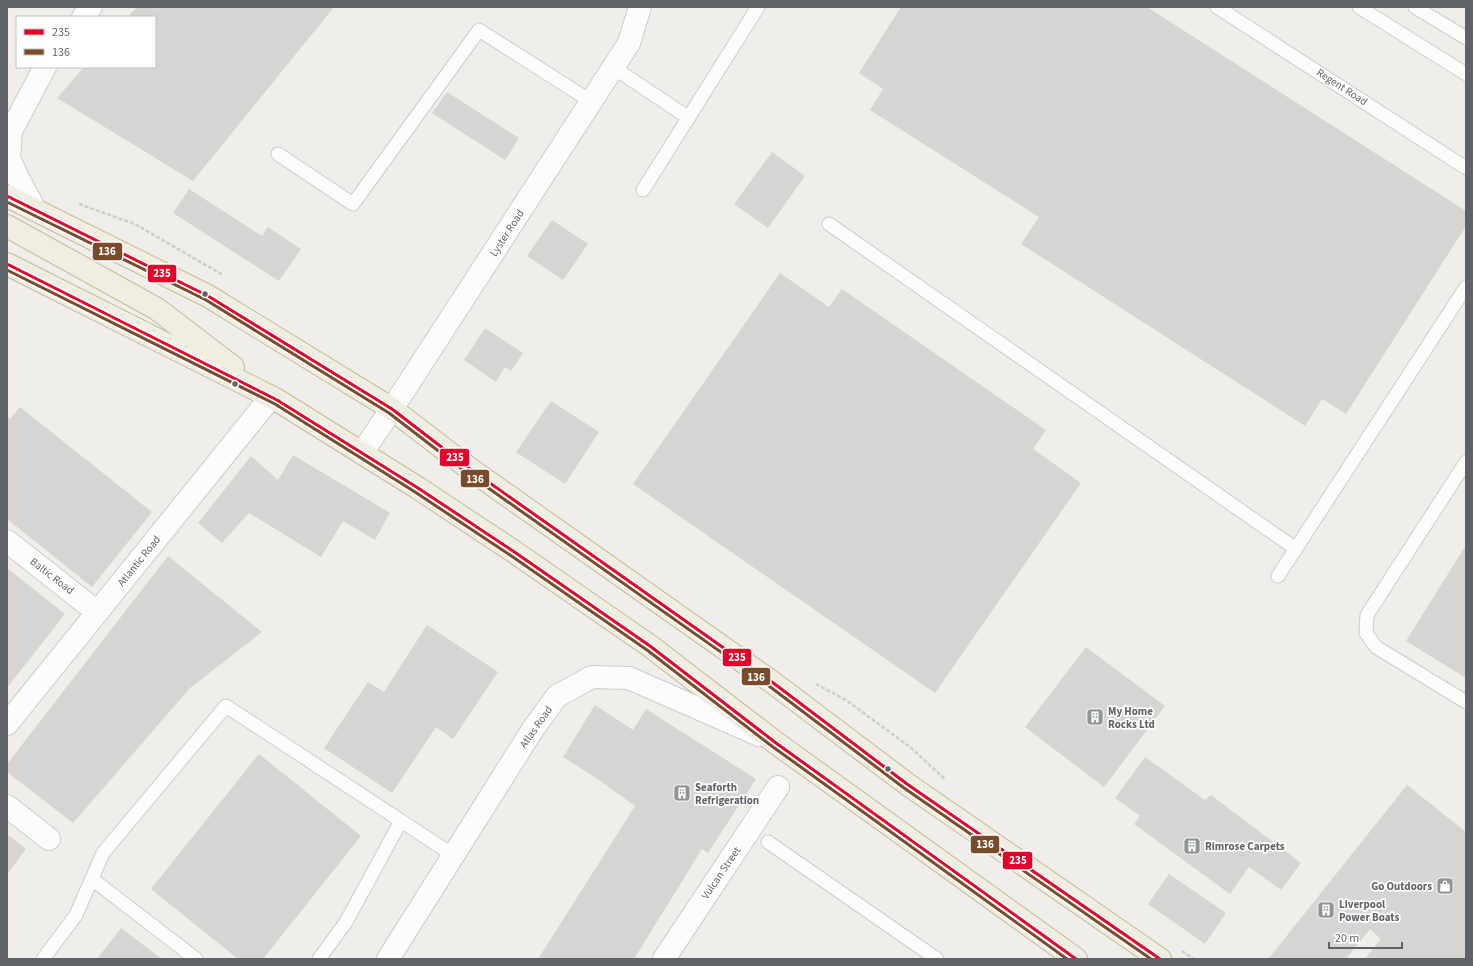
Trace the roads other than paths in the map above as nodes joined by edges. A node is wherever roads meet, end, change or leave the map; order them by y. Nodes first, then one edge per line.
1 (91, 7) edge
2 (640, 7) edge
3 (758, 7) edge
4 (1217, 7) edge
5 (1359, 7) edge
6 (1415, 7) edge
7 (84, 16) edge
8 (1466, 38) edge
9 (40, 68) edge
10 (45, 68) edge
11 (614, 68) junction
12 (1466, 74) edge
13 (592, 102) junction
14 (7, 105) edge
15 (689, 118) junction
16 (9, 132) edge
17 (278, 154) dead end
18 (1466, 168) edge
19 (643, 190) dead end
20 (7, 196) edge
21 (34, 208) junction
22 (829, 224) dead end
23 (7, 226) edge
24 (7, 264) edge
25 (1466, 287) edge
26 (274, 399) junction
27 (392, 409) junction
28 (362, 453) junction
29 (1466, 462) edge
30 (7, 541) edge
31 (1296, 549) junction
32 (1278, 576) dead end
33 (97, 612) junction
34 (1466, 702) edge
35 (7, 724) edge
36 (776, 743) junction
37 (778, 787) dead end
38 (7, 806) edge
39 (401, 821) junction
40 (49, 839) dead end
41 (768, 842) dead end
42 (453, 855) junction
43 (92, 879) junction
44 (43, 959) edge
45 (196, 959) edge
46 (319, 959) edge
47 (388, 959) edge
48 (664, 959) edge
49 (937, 959) edge
50 (1076, 959) edge
51 (1160, 959) edge

1 - 7 street
2 - 11 street, Lyster Road
3 - 15 lane
4 - 18 lane, Regent Road
5 - 12 lane
6 - 8 lane
9 - 14 street
10 - 16 street
11 - 13 street, Lyster Road
11 - 15 lane
13 - 17 lane
13 - 27 street, Lyster Road
15 - 19 lane
16 - 21 street
20 - 21 highway
21 - 27 highway
22 - 31 lane
23 - 26 highway
24 - 26 highway
25 - 31 lane
26 - 28 highway
26 - 33 street, Atlantic Road
27 - 28 street, Lyster Road
27 - 51 highway
28 - 36 highway
29 - 34 lane
30 - 33 street, Baltic Road
31 - 32 lane
33 - 35 street, Atlantic Road
36 - 42 street, Atlas Road
36 - 50 highway
37 - 48 street, Vulcan Street
38 - 40 street
39 - 42 lane
39 - 43 lane
39 - 46 lane
41 - 49 lane
42 - 47 street, Atlas Road
43 - 44 lane
43 - 45 lane

